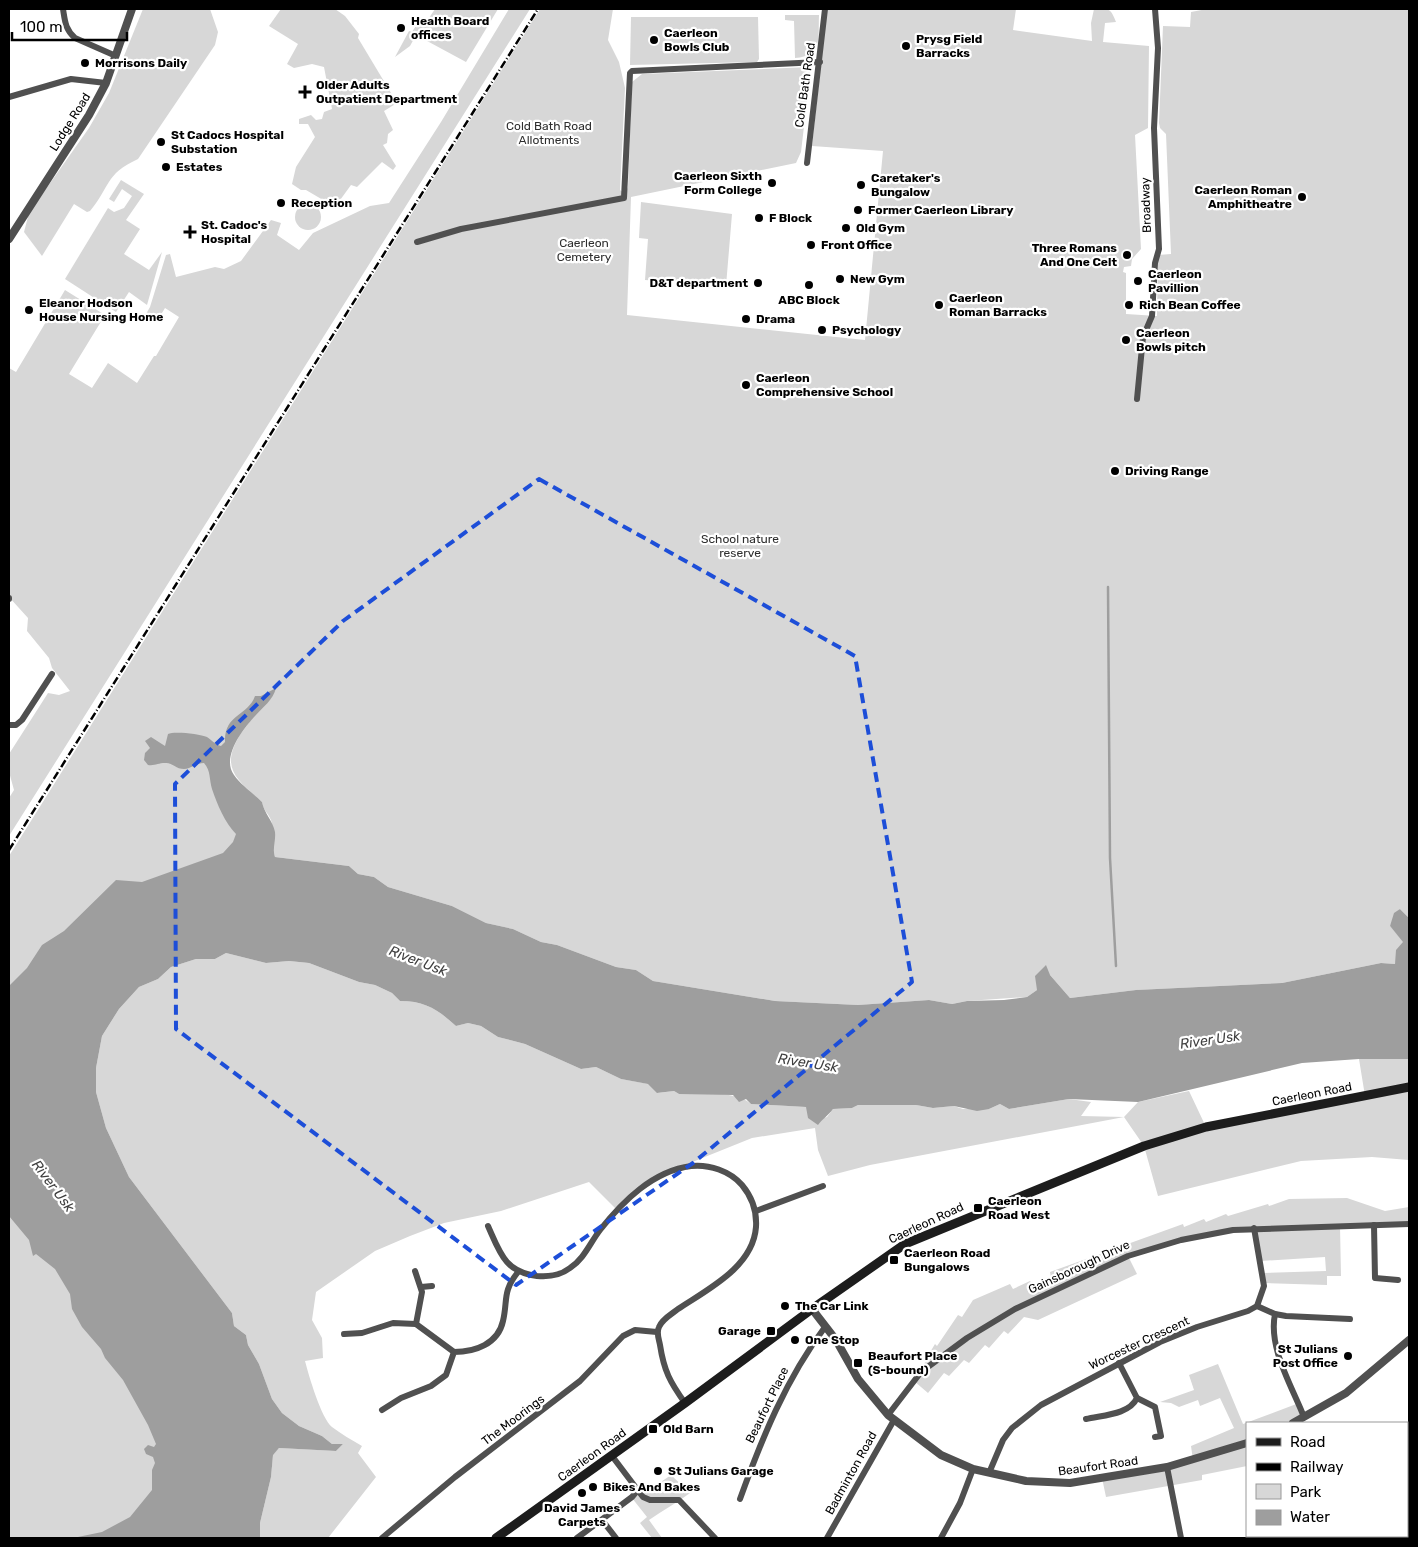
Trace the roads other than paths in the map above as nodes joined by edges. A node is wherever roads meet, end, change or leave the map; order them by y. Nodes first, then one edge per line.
1 (63, 9) edge
2 (132, 9) edge
3 (825, 9) edge
4 (1155, 9) edge
5 (116, 56) junction
6 (820, 62) junction
7 (106, 83) junction
8 (9, 97) edge
9 (807, 163) dead end
10 (9, 239) edge
11 (418, 242) dead end
12 (1137, 399) dead end
13 (52, 674) dead end
14 (9, 725) edge
15 (1409, 1087) edge
16 (823, 1186) dead end
17 (756, 1211) junction
18 (1409, 1224) edge
19 (1374, 1225) junction
20 (488, 1226) dead end
21 (1254, 1228) junction
22 (415, 1271) dead end
23 (518, 1272) junction
24 (1398, 1280) dead end
25 (432, 1286) dead end
26 (421, 1287) junction
27 (1257, 1306) junction
28 (812, 1309) junction
29 (1275, 1314) junction
30 (1350, 1318) dead end
31 (416, 1324) junction
32 (825, 1327) junction
33 (657, 1332) junction
34 (344, 1334) dead end
35 (1409, 1340) edge
36 (454, 1352) junction
37 (1119, 1363) junction
38 (1137, 1398) junction
39 (685, 1403) junction
40 (382, 1410) dead end
41 (891, 1417) junction
42 (1304, 1417) junction
43 (1086, 1420) dead end
44 (1295, 1422) edge
45 (1155, 1437) dead end
46 (1246, 1443) edge
47 (612, 1456) junction
48 (1167, 1467) junction
49 (973, 1469) junction
50 (989, 1472) junction
51 (637, 1491) junction
52 (740, 1499) dead end
53 (602, 1520) junction
54 (382, 1538) edge
55 (496, 1538) edge
56 (577, 1538) edge
57 (616, 1538) edge
58 (715, 1538) edge
59 (827, 1538) edge
60 (941, 1538) edge
61 (1181, 1538) edge

1 - 5 street
2 - 5 street, Lodge Road
3 - 6 street, Cold Bath Road
4 - 12 street, Broadway
5 - 7 street, Lodge Road
6 - 9 street, Cold Bath Road
6 - 11 street
7 - 8 street
7 - 10 street, Lodge Road
13 - 14 street
15 - 28 main road, Caerleon Road
16 - 17 street
17 - 23 street
17 - 33 street
18 - 19 street, Gainsborough Drive
19 - 21 street, Gainsborough Drive
19 - 24 street
20 - 23 street
21 - 27 street
21 - 41 street, Gainsborough Drive
22 - 26 street
23 - 36 street
25 - 26 street
26 - 31 street
27 - 29 street
27 - 37 street, Worcester Crescent
28 - 32 street, Beaufort Road
28 - 39 main road, Caerleon Road
29 - 30 street
29 - 42 street
31 - 34 street
31 - 36 street
32 - 41 street, Beaufort Road
32 - 52 street, Beaufort Place
33 - 39 street
33 - 54 street, The Moorings
35 - 42 street
36 - 40 street
37 - 38 street
37 - 50 street, Worcester Crescent
38 - 43 street
38 - 45 street
39 - 47 main road, Caerleon Road
41 - 49 street, Beaufort Road
41 - 59 street, Badminton Road
42 - 44 street
46 - 48 street, Beaufort Road
47 - 51 street
47 - 55 main road, Caerleon Road
48 - 50 street, Beaufort Road
48 - 61 street
49 - 50 street, Beaufort Road
49 - 60 street
51 - 53 street
51 - 58 street
53 - 56 street
53 - 57 street

